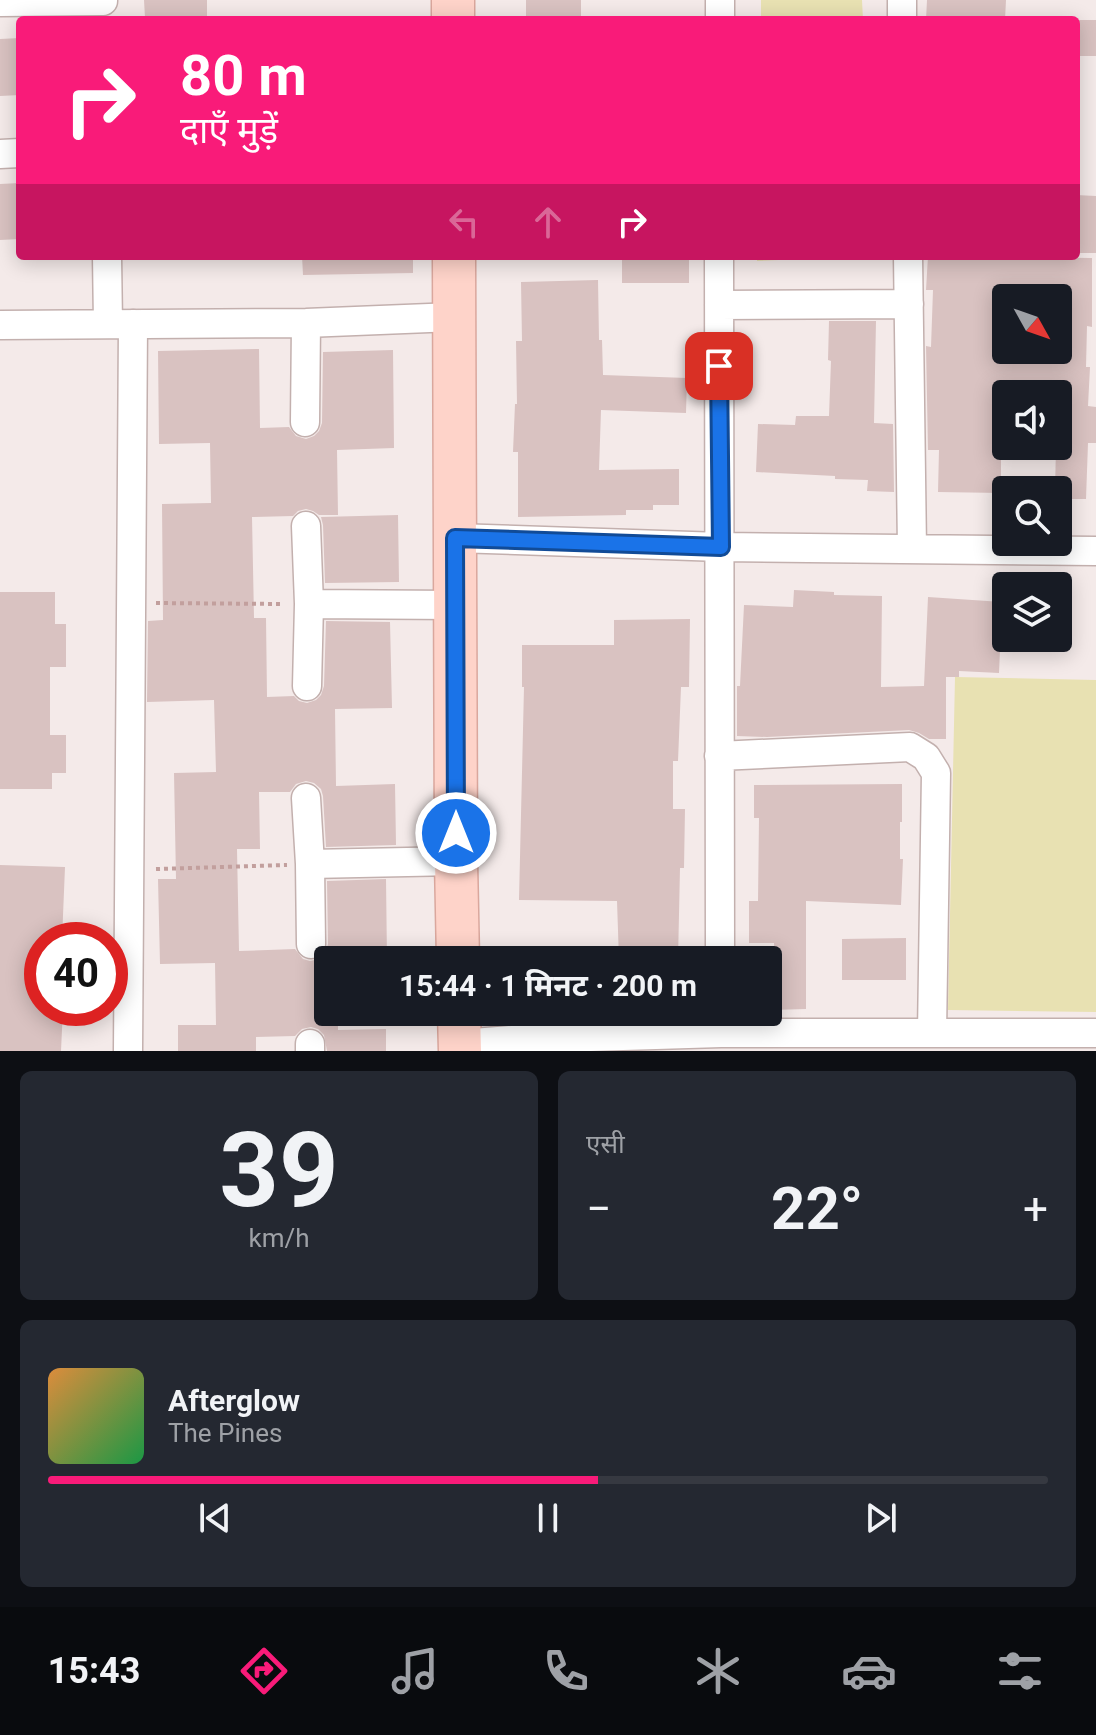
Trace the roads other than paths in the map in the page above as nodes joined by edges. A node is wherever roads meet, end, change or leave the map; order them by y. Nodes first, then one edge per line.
1 (0, 2) edge
2 (103, 7) edge
3 (108, 260) edge
4 (454, 260) edge
5 (719, 260) edge
6 (908, 260) edge
7 (909, 304) junction
8 (719, 305) junction
9 (454, 317) junction
10 (306, 323) junction
11 (120, 324) junction
12 (0, 325) edge
13 (305, 422) dead end
14 (306, 526) dead end
15 (455, 538) junction
16 (721, 547) junction
17 (912, 549) junction
18 (1096, 551) edge
19 (309, 604) junction
20 (455, 605) junction
21 (307, 686) dead end
22 (719, 756) junction
23 (306, 798) dead end
24 (456, 861) junction
25 (310, 864) junction
26 (311, 944) dead end
27 (458, 946) edge
28 (720, 946) edge
29 (684, 1026) edge
30 (782, 1026) edge
31 (932, 1033) junction
32 (1096, 1033) edge
33 (459, 1036) edge
34 (128, 1051) edge

1 - 2 street
3 - 11 street
4 - 9 street
5 - 8 street
6 - 7 street
7 - 8 street
7 - 17 street
8 - 16 street
9 - 10 street
9 - 15 street
10 - 11 street
10 - 13 street
11 - 12 street
11 - 34 street
14 - 19 street
15 - 16 street
15 - 20 street
16 - 17 street
16 - 22 street
17 - 18 street
19 - 20 street
19 - 21 street
20 - 24 street
22 - 28 street
22 - 31 street
23 - 25 street
24 - 25 street
24 - 27 street
25 - 26 street
29 - 33 street
30 - 31 street
31 - 32 street

